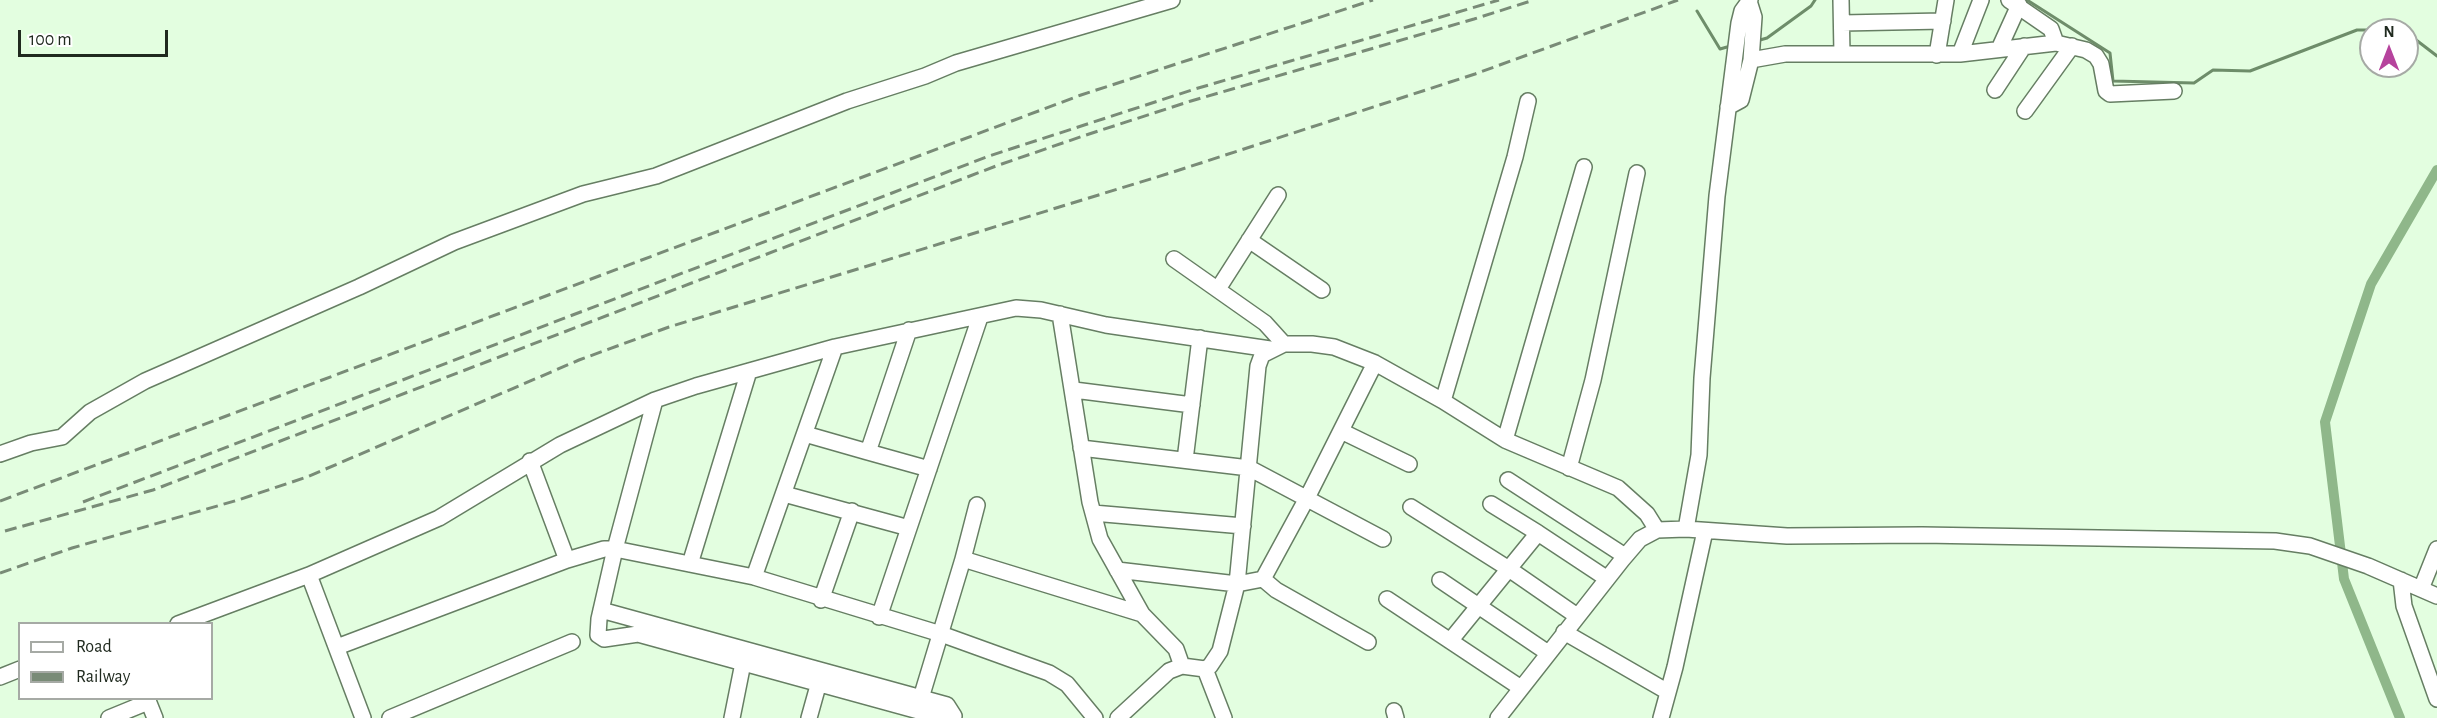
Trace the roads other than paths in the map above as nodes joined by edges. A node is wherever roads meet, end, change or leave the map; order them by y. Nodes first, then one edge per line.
1 (1172, 0) edge
2 (1841, 0) edge
3 (1946, 0) edge
4 (1981, 0) edge
5 (1750, 1) edge
6 (2014, 3) edge
7 (1943, 21) junction
8 (1842, 23) junction
9 (2056, 43) junction
10 (2024, 46) junction
11 (2073, 46) junction
12 (2000, 50) junction
13 (1842, 54) junction
14 (1960, 54) junction
15 (1937, 55) junction
16 (1751, 60) junction
17 (1995, 90) dead end
18 (2174, 91) dead end
19 (1528, 101) dead end
20 (1728, 107) junction
21 (2025, 111) dead end
22 (1584, 167) dead end
23 (1637, 173) dead end
24 (1278, 195) dead end
25 (1249, 240) junction
26 (1174, 259) dead end
27 (1218, 289) junction
28 (1322, 290) dead end
29 (1060, 314) junction
30 (980, 317) junction
31 (909, 330) junction
32 (1200, 338) junction
33 (1277, 346) junction
34 (835, 347) junction
35 (1375, 363) junction
36 (749, 371) junction
37 (1074, 390) junction
38 (655, 400) junction
39 (1443, 401) junction
40 (1192, 405) junction
41 (1341, 431) junction
42 (806, 434) junction
43 (1505, 440) junction
44 (1081, 448) junction
45 (868, 452) junction
46 (0, 454) edge
47 (1185, 460) junction
48 (530, 461) junction
49 (1409, 464) dead end
50 (1249, 468) junction
51 (1569, 468) junction
52 (929, 469) junction
53 (1508, 480) dead end
54 (784, 494) junction
55 (1307, 498) junction
56 (1491, 504) dead end
57 (977, 505) dead end
58 (1411, 507) dead end
59 (852, 511) junction
60 (1093, 513) junction
61 (1243, 526) junction
62 (909, 528) junction
63 (1686, 529) junction
64 (1657, 530) junction
65 (1705, 531) junction
66 (1538, 533) junction
67 (1383, 538) dead end
68 (615, 549) junction
69 (2437, 549) edge
70 (1625, 556) junction
71 (963, 559) junction
72 (567, 560) junction
73 (690, 564) junction
74 (1509, 569) junction
75 (1117, 570) junction
76 (309, 575) junction
77 (754, 577) junction
78 (1606, 578) junction
79 (1263, 579) junction
80 (1440, 580) dead end
81 (2401, 580) junction
82 (1237, 584) junction
83 (2421, 589) junction
84 (2437, 596) edge
85 (1387, 599) dead end
86 (821, 600) junction
87 (1478, 607) junction
88 (601, 610) junction
89 (1142, 614) junction
90 (879, 616) junction
91 (1577, 616) junction
92 (183, 622) edge
93 (1564, 632) junction
94 (941, 634) junction
95 (1450, 640) junction
96 (572, 642) dead end
97 (1368, 642) dead end
98 (337, 647) junction
99 (1548, 653) junction
100 (743, 663) junction
101 (1182, 666) junction
102 (1205, 669) junction
103 (18, 670) edge
104 (0, 676) edge
105 (820, 678) junction
106 (1521, 688) junction
107 (1668, 692) junction
108 (921, 698) junction
109 (2437, 699) edge
110 (148, 700) edge
111 (891, 711) edge
112 (951, 717) edge
113 (109, 718) edge
114 (154, 718) edge
115 (363, 718) edge
116 (390, 718) edge
117 (732, 718) edge
118 (809, 718) edge
119 (1095, 718) edge
120 (1118, 718) edge
121 (1224, 718) edge
122 (1497, 718) edge
123 (1661, 718) edge

1 - 46 street
2 - 8 street
3 - 7 street
4 - 14 street
5 - 16 street
5 - 20 street
6 - 9 street
6 - 12 street
7 - 8 street
7 - 15 street
8 - 13 street
9 - 10 street
9 - 11 street
10 - 12 street
10 - 17 street
11 - 18 street
11 - 21 street
12 - 14 street
13 - 15 street
13 - 16 street
14 - 15 street
16 - 20 street
19 - 39 street
20 - 63 street
22 - 43 street
23 - 51 street
24 - 25 street
25 - 27 street
25 - 28 street
26 - 27 street
27 - 33 street
29 - 30 street
29 - 32 street
29 - 37 street
30 - 31 street
30 - 52 street
31 - 34 street
31 - 45 street
32 - 33 street
32 - 40 street
33 - 35 street
33 - 50 street
34 - 36 street
34 - 42 street
35 - 39 street
35 - 41 street
36 - 38 street
36 - 73 street
37 - 40 street
37 - 44 street
38 - 48 street
38 - 68 street
39 - 43 street
40 - 47 street
41 - 49 street
41 - 55 street
42 - 45 street
42 - 54 street
43 - 51 street
44 - 47 street
44 - 60 street
45 - 52 street
47 - 50 street
48 - 72 street
48 - 76 street
50 - 55 street
50 - 61 street
51 - 64 street
52 - 62 street
53 - 70 street
54 - 59 street
54 - 77 street
55 - 67 street
55 - 79 street
56 - 66 street
57 - 71 street
58 - 74 street
59 - 62 street
59 - 86 street
60 - 61 street
60 - 75 street
61 - 82 street
62 - 90 street
63 - 64 street
63 - 65 street
64 - 70 street
65 - 81 street
65 - 107 street
66 - 74 street
66 - 78 street
68 - 72 street
68 - 73 street
68 - 88 street
69 - 83 street
70 - 78 street
71 - 89 street
71 - 94 street
72 - 98 street
73 - 77 street
74 - 87 street
74 - 91 street
75 - 82 street
75 - 89 street
76 - 92 street
76 - 98 street
77 - 86 street
78 - 91 street
79 - 82 street
79 - 97 street
80 - 87 street
81 - 83 street
81 - 109 street
82 - 102 street
83 - 84 street
85 - 95 street
86 - 90 street
87 - 95 street
87 - 99 street
88 - 100 street
88 - 105 street
89 - 101 street
90 - 94 street
91 - 93 street
93 - 99 street
93 - 107 street
94 - 108 street
94 - 119 street
95 - 106 street
96 - 116 street
98 - 115 street
99 - 106 street
100 - 105 street
100 - 117 street
101 - 102 street
101 - 120 street
102 - 121 street
103 - 104 street
105 - 108 street
105 - 111 street
105 - 118 street
106 - 122 street
107 - 123 street
108 - 112 street
110 - 113 street
110 - 114 street
111 - 112 street

